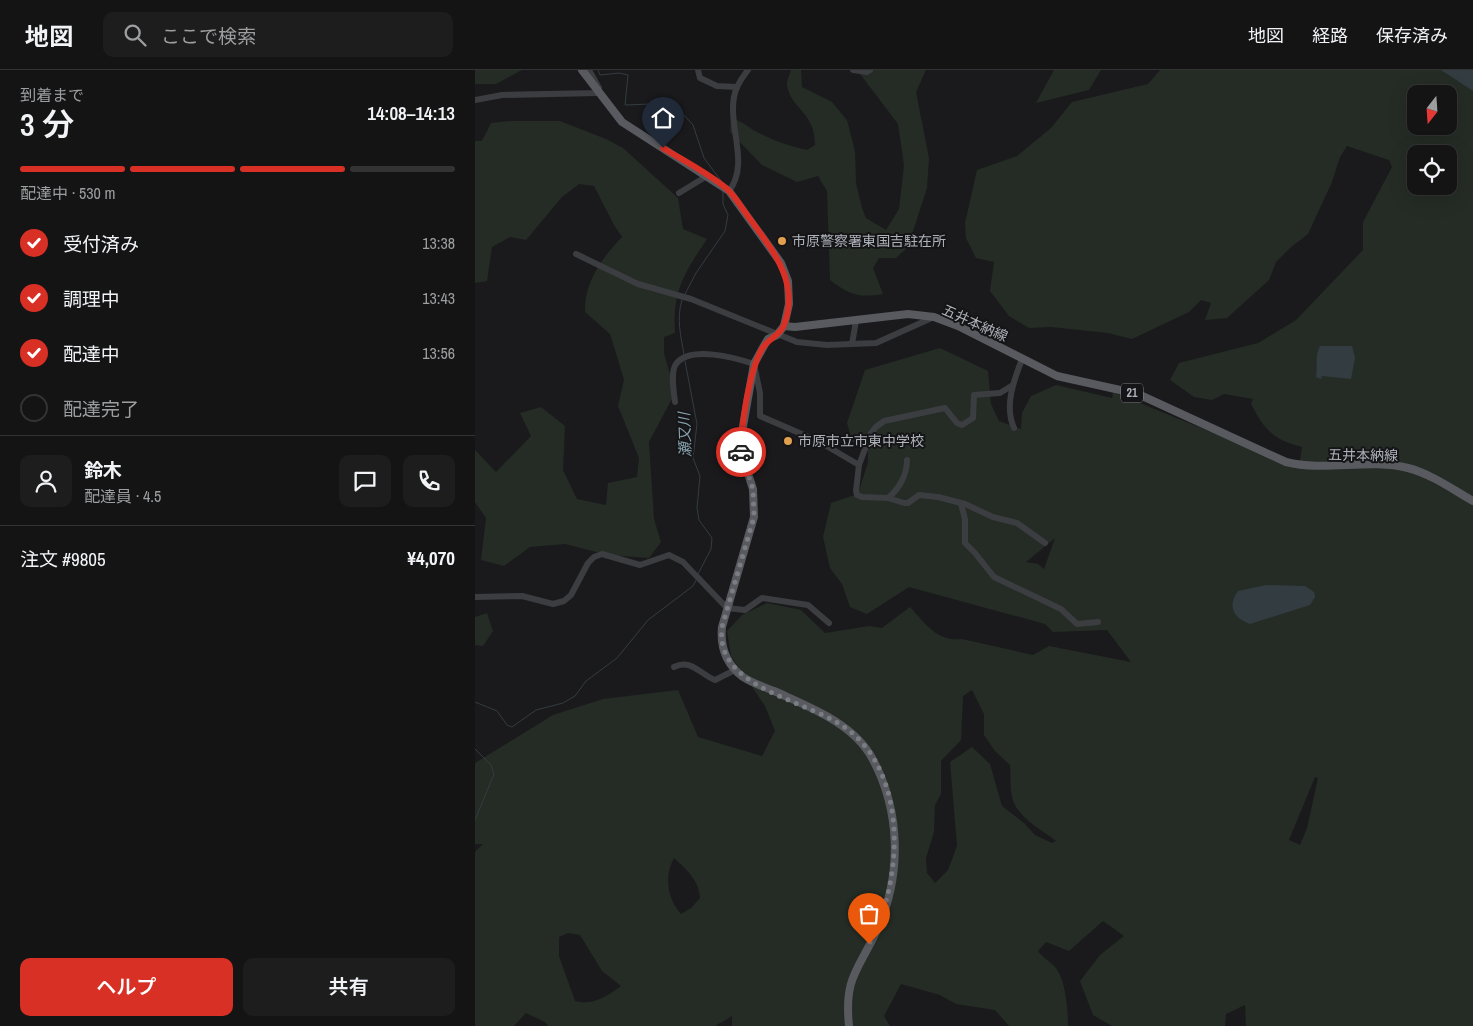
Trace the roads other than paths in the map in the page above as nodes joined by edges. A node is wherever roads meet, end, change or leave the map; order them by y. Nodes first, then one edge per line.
1 (582, 70) edge
2 (589, 70) edge
3 (698, 70) edge
4 (748, 70) edge
5 (858, 70) edge
6 (870, 70) edge
7 (737, 87) junction
8 (598, 93) junction
9 (475, 100) edge
10 (707, 176) junction
11 (729, 191) junction
12 (679, 193) dead end
13 (576, 254) dead end
14 (934, 317) junction
15 (856, 321) junction
16 (784, 326) junction
17 (777, 335) junction
18 (852, 344) junction
19 (1022, 359) junction
20 (754, 364) junction
21 (1013, 385) junction
22 (675, 402) dead end
23 (1014, 428) dead end
24 (907, 460) dead end
25 (859, 465) junction
26 (888, 498) junction
27 (1473, 501) edge
28 (961, 504) junction
29 (1045, 543) dead end
30 (475, 597) edge
31 (727, 608) junction
32 (1099, 622) dead end
33 (829, 623) dead end
34 (673, 667) dead end
35 (735, 670) junction
36 (849, 1026) edge

1 - 8 main road
2 - 8 street
3 - 7 street
4 - 7 street
5 - 6 street
7 - 11 street
8 - 9 street
8 - 10 main road
10 - 11 main road
10 - 12 street
11 - 16 main road
13 - 17 street
14 - 15 main road, 五井本納線 / 21
14 - 18 street
14 - 19 main road, 五井本納線 / 21
15 - 16 main road, 五井本納線 / 21
15 - 18 street
16 - 17 main road
17 - 18 street
17 - 20 main road
19 - 21 street
19 - 27 main road, 五井本納線 / 21
20 - 22 street
20 - 25 street
20 - 31 main road
21 - 23 street
21 - 25 street
24 - 26 street
25 - 26 street
26 - 28 street
28 - 29 street
28 - 32 street
30 - 31 street
31 - 33 street
31 - 35 main road
34 - 35 street
35 - 36 main road

